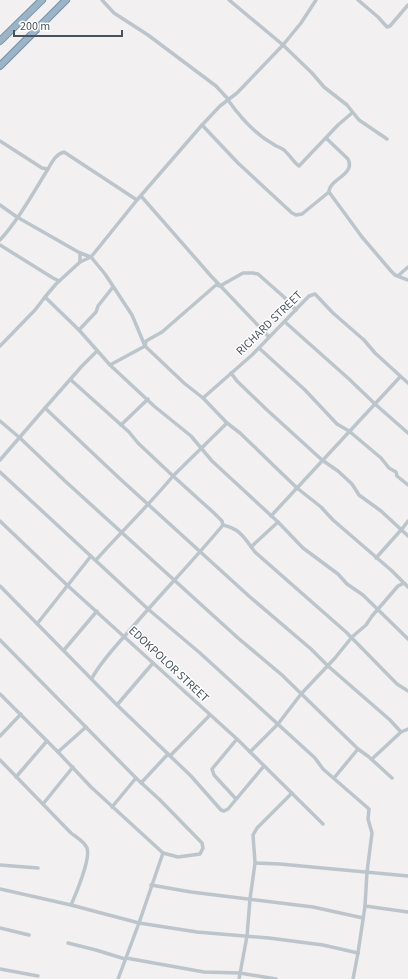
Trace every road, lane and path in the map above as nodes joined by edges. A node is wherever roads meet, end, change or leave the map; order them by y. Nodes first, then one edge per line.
1 (42, 0) edge
2 (66, 0) edge
3 (102, 0) edge
4 (229, 0) edge
5 (316, 0) edge
6 (358, 0) edge
7 (408, 6) edge
8 (0, 41) edge
9 (284, 45) junction
10 (0, 66) edge
11 (228, 100) junction
12 (352, 113) junction
13 (202, 125) junction
14 (326, 138) junction
15 (386, 139) dead end
16 (0, 141) edge
17 (48, 169) junction
18 (329, 192) junction
19 (141, 196) junction
20 (137, 200) junction
21 (0, 205) edge
22 (17, 217) junction
23 (0, 240) edge
24 (0, 246) edge
25 (80, 253) junction
26 (91, 257) junction
27 (80, 262) junction
28 (408, 267) edge
29 (398, 276) junction
30 (408, 280) edge
31 (59, 281) junction
32 (220, 286) junction
33 (113, 287) junction
34 (45, 297) junction
35 (296, 310) junction
36 (285, 322) junction
37 (79, 330) junction
38 (269, 337) junction
39 (0, 346) edge
40 (145, 346) junction
41 (259, 348) junction
42 (97, 351) junction
43 (110, 365) junction
44 (231, 373) junction
45 (400, 377) junction
46 (71, 380) junction
47 (408, 383) edge
48 (148, 398) junction
49 (202, 398) junction
50 (375, 404) junction
51 (45, 408) junction
52 (0, 421) edge
53 (226, 422) junction
54 (121, 425) junction
55 (349, 432) junction
56 (408, 433) edge
57 (20, 438) junction
58 (200, 448) junction
59 (0, 460) edge
60 (322, 460) junction
61 (0, 472) edge
62 (173, 476) junction
63 (408, 485) edge
64 (297, 488) junction
65 (148, 503) junction
66 (271, 516) junction
67 (0, 521) edge
68 (408, 521) edge
69 (278, 522) junction
70 (223, 525) junction
71 (402, 530) junction
72 (121, 531) junction
73 (408, 536) edge
74 (251, 547) junction
75 (201, 552) junction
76 (91, 556) junction
77 (376, 558) junction
78 (96, 560) junction
79 (174, 580) junction
80 (404, 583) junction
81 (67, 585) junction
82 (0, 586) edge
83 (408, 587) edge
84 (148, 609) junction
85 (378, 610) junction
86 (97, 611) junction
87 (37, 624) junction
88 (125, 636) junction
89 (352, 637) junction
90 (408, 639) edge
91 (0, 640) edge
92 (64, 650) junction
93 (153, 663) junction
94 (328, 666) junction
95 (92, 678) junction
96 (408, 691) edge
97 (0, 694) edge
98 (301, 694) junction
99 (117, 705) junction
100 (21, 714) junction
101 (210, 715) junction
102 (278, 724) junction
103 (86, 727) junction
104 (408, 728) edge
105 (401, 732) junction
106 (0, 736) edge
107 (237, 739) junction
108 (47, 741) junction
109 (358, 748) junction
110 (58, 752) junction
111 (250, 752) junction
112 (169, 755) junction
113 (372, 759) junction
114 (0, 760) edge
115 (264, 766) junction
116 (73, 767) junction
117 (16, 777) junction
118 (136, 778) junction
119 (334, 778) junction
120 (392, 778) dead end
121 (142, 783) junction
122 (292, 794) junction
123 (236, 799) junction
124 (43, 804) junction
125 (112, 806) junction
126 (322, 824) dead end
127 (163, 853) junction
128 (255, 863) junction
129 (0, 865) edge
130 (38, 868) dead end
131 (367, 872) junction
132 (408, 876) edge
133 (151, 885) junction
134 (0, 889) edge
135 (250, 899) junction
136 (71, 905) junction
137 (365, 906) junction
138 (408, 912) edge
139 (363, 918) junction
140 (139, 923) junction
141 (0, 928) edge
142 (29, 935) dead end
143 (247, 936) junction
144 (68, 943) dead end
145 (358, 953) junction
146 (126, 958) junction
147 (0, 969) edge
148 (240, 973) junction
149 (38, 976) dead end
150 (118, 979) edge
151 (239, 979) edge
152 (276, 979) edge
153 (353, 979) edge

1 - 8 highway
2 - 10 highway
3 - 11 street
4 - 9 street
5 - 9 street
6 - 7 street
9 - 11 street
9 - 12 street
11 - 13 street
11 - 14 street
12 - 14 street
12 - 15 street
13 - 18 street
13 - 19 street
14 - 18 street
16 - 17 street
17 - 20 street
17 - 22 street
18 - 29 street
19 - 20 street
19 - 32 street
20 - 26 street
21 - 22 street
22 - 23 street
22 - 25 street
24 - 31 street
25 - 26 street
25 - 27 street
26 - 27 street
26 - 33 street
27 - 31 street
28 - 29 street
29 - 30 street
31 - 34 street
32 - 35 street
32 - 38 street
32 - 40 street
33 - 37 street
33 - 40 street
34 - 37 street
34 - 39 street
35 - 36 street, RICHARD STREET
35 - 45 street, RICHARD STREET
36 - 38 street, RICHARD STREET
36 - 50 street
37 - 42 street
38 - 41 street, RICHARD STREET
40 - 43 street
40 - 49 street
41 - 44 street, RICHARD STREET
41 - 55 street
42 - 43 street
42 - 46 street
43 - 48 street
44 - 49 street, RICHARD STREET
44 - 60 street
45 - 47 street
45 - 50 street
46 - 51 street
46 - 54 street
48 - 54 street
48 - 58 street
49 - 53 street
50 - 55 street
50 - 56 street
51 - 57 street
51 - 65 street
52 - 57 street
53 - 58 street
53 - 64 street
54 - 62 street
55 - 60 street
55 - 63 street
57 - 59 street
57 - 72 street
58 - 62 street
58 - 66 street
60 - 64 street
60 - 71 street
61 - 76 street
62 - 65 street
62 - 70 street
64 - 66 street
64 - 77 street
65 - 72 street
65 - 75 street
66 - 69 street
67 - 81 street, EDOKPOLOR STREET
68 - 71 street
69 - 74 street
69 - 85 street
70 - 74 street
70 - 75 street
71 - 73 street
71 - 77 street
72 - 78 street
72 - 79 street
74 - 89 street
75 - 79 street
75 - 94 street
76 - 78 street
76 - 81 street
77 - 80 street
78 - 84 street
79 - 84 street
79 - 98 street
80 - 83 street
80 - 85 street
81 - 86 street, EDOKPOLOR STREET
81 - 87 street
82 - 87 street
84 - 88 street
84 - 102 street
85 - 89 street
85 - 90 street
86 - 88 street, EDOKPOLOR STREET
86 - 92 street
87 - 92 street
88 - 93 street, EDOKPOLOR STREET
88 - 95 street
89 - 94 street
89 - 96 street
91 - 103 street
92 - 95 street
93 - 99 street
93 - 101 street, EDOKPOLOR STREET
94 - 98 street
94 - 105 street
95 - 99 street
97 - 100 street
98 - 102 street
98 - 109 street
99 - 112 street
100 - 106 street
100 - 108 street
101 - 107 street, EDOKPOLOR STREET
101 - 112 street
102 - 111 street
102 - 119 street
103 - 110 street
103 - 118 street
104 - 105 street
105 - 113 street
107 - 111 street, EDOKPOLOR STREET
107 - 123 street
108 - 110 street
108 - 117 street
109 - 113 street
109 - 119 street
110 - 116 street
111 - 115 street, EDOKPOLOR STREET
112 - 121 street
112 - 123 street
113 - 120 street
114 - 117 street
115 - 122 street, EDOKPOLOR STREET
115 - 123 street
116 - 124 street
116 - 125 street
117 - 124 street
118 - 121 street
118 - 125 street
119 - 131 street
121 - 127 street
122 - 126 street, EDOKPOLOR STREET
122 - 128 street
124 - 136 street
125 - 127 street
127 - 133 street
128 - 131 street
128 - 135 street
129 - 130 street
131 - 132 street
131 - 137 street
133 - 135 street
133 - 140 street
134 - 136 street
135 - 139 street
135 - 143 street
136 - 140 street
137 - 138 street
137 - 139 street
139 - 145 street
140 - 143 street
140 - 146 street
141 - 142 street
143 - 145 street
143 - 148 street
144 - 146 street
145 - 153 street
146 - 148 street
146 - 150 street
147 - 149 street
148 - 151 street
148 - 152 street

